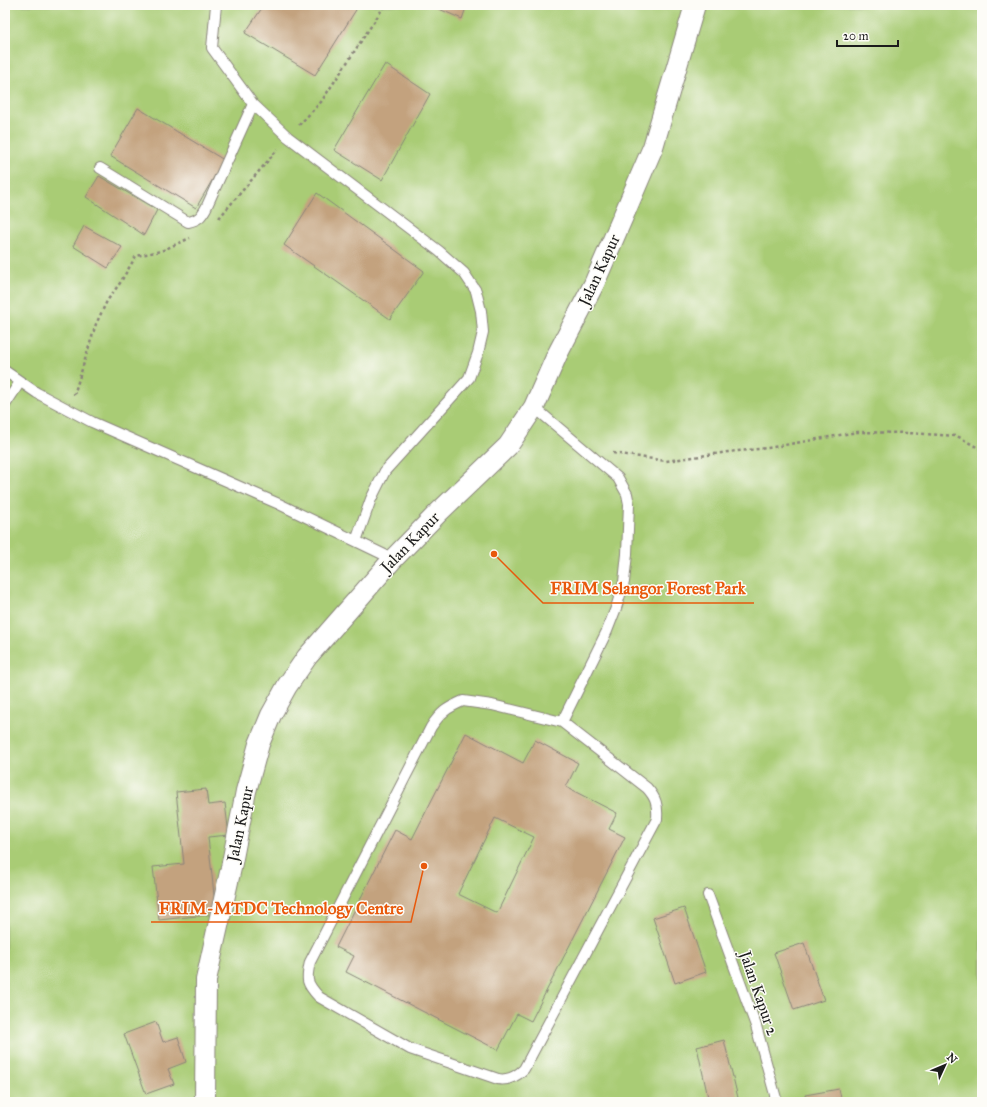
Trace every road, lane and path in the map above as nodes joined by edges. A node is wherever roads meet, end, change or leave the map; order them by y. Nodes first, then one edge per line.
1 (216, 5) edge
2 (695, 5) edge
3 (253, 104) junction
4 (100, 168) dead end
5 (5, 371) edge
6 (20, 382) junction
7 (5, 405) edge
8 (534, 407) junction
9 (579, 446) junction
10 (982, 450) edge
11 (356, 541) junction
12 (393, 559) junction
13 (562, 722) junction
14 (708, 895) dead end
15 (205, 1102) edge
16 (777, 1102) edge

1 - 3 lane
2 - 8 street, Jalan Kapur
3 - 4 lane
3 - 11 lane
5 - 6 lane
6 - 7 lane
6 - 11 lane
8 - 9 lane
8 - 12 street, Jalan Kapur
9 - 10 path
9 - 13 lane
11 - 12 lane
12 - 15 street, Jalan Kapur
13 - 13 lane
14 - 16 lane, Jalan Kapur 2

